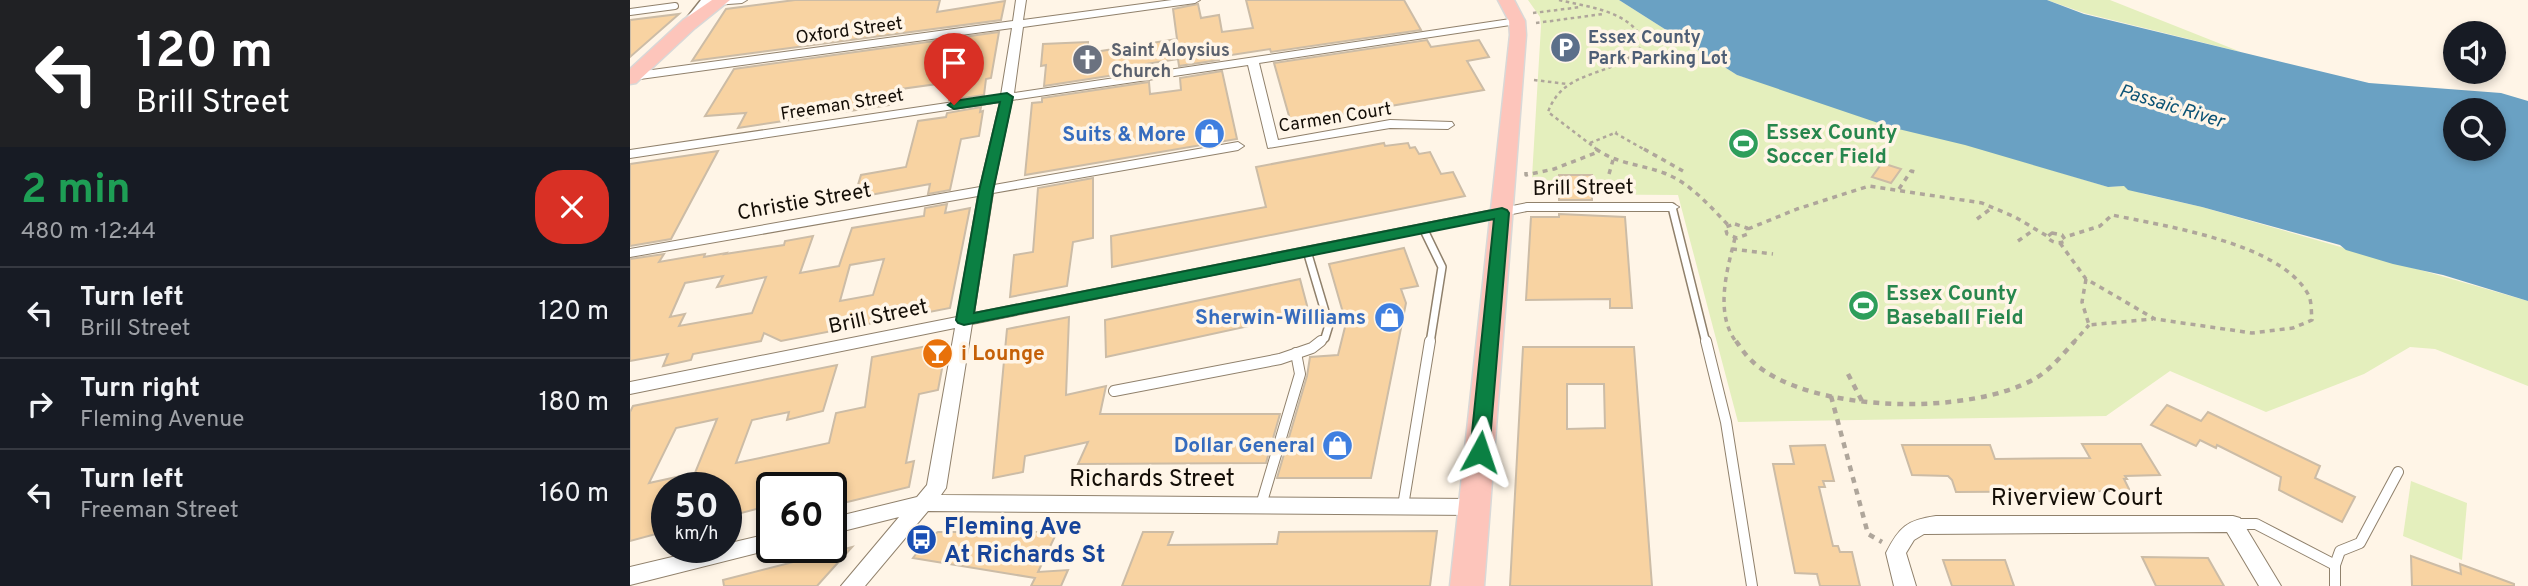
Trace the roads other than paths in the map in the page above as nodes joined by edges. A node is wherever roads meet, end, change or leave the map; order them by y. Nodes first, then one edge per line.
1 (742, 0) edge
2 (1021, 0) edge
3 (1195, 0) edge
4 (1506, 0) edge
5 (716, 1) edge
6 (675, 6) dead end
7 (630, 12) edge
8 (1529, 19) junction
9 (1019, 24) junction
10 (1253, 60) junction
11 (631, 77) edge
12 (1007, 97) junction
13 (1448, 125) dead end
14 (1238, 146) dead end
15 (630, 154) edge
16 (986, 191) junction
17 (1672, 207) joint
18 (1502, 213) junction
19 (1423, 228) junction
20 (1307, 251) junction
21 (630, 253) edge
22 (964, 320) junction
23 (1296, 353) junction
24 (630, 388) edge
25 (1114, 391) dead end
26 (2398, 472) dead end
27 (923, 503) junction
28 (1261, 505) junction
29 (1403, 506) junction
30 (1474, 507) junction
31 (847, 522) edge
32 (2233, 524) junction
33 (756, 545) edge
34 (2335, 565) junction
35 (630, 576) edge
36 (852, 586) edge
37 (1467, 586) edge
38 (1752, 586) edge
39 (1905, 586) edge
40 (2270, 586) edge
41 (2335, 586) edge

1 - 5 street
2 - 9 street
3 - 9 street, Oxford Street
4 - 8 main road
5 - 11 main road
6 - 7 lane
8 - 10 street, Freeman Street
8 - 18 main road
9 - 11 street, Oxford Street
9 - 12 street
10 - 12 street, Freeman Street
10 - 13 street, Carmen Court
12 - 15 street, Freeman Street
12 - 16 street
14 - 16 street, Christie Street
16 - 21 street, Christie Street
16 - 22 street
17 - 18 street, Brill Street
17 - 38 lane
18 - 19 street, Brill Street
18 - 30 main road
19 - 20 street, Brill Street
19 - 29 lane
20 - 22 street, Brill Street
20 - 23 lane
22 - 24 street, Brill Street
22 - 27 street
23 - 25 lane
23 - 28 lane
26 - 34 lane
27 - 28 street, Richards Street
27 - 31 street, Richards Street
27 - 36 street
28 - 29 street, Richards Street
29 - 30 street, Richards Street
30 - 37 main road
32 - 34 lane
32 - 39 street, Riverview Court
32 - 40 street
33 - 35 street
34 - 41 lane

